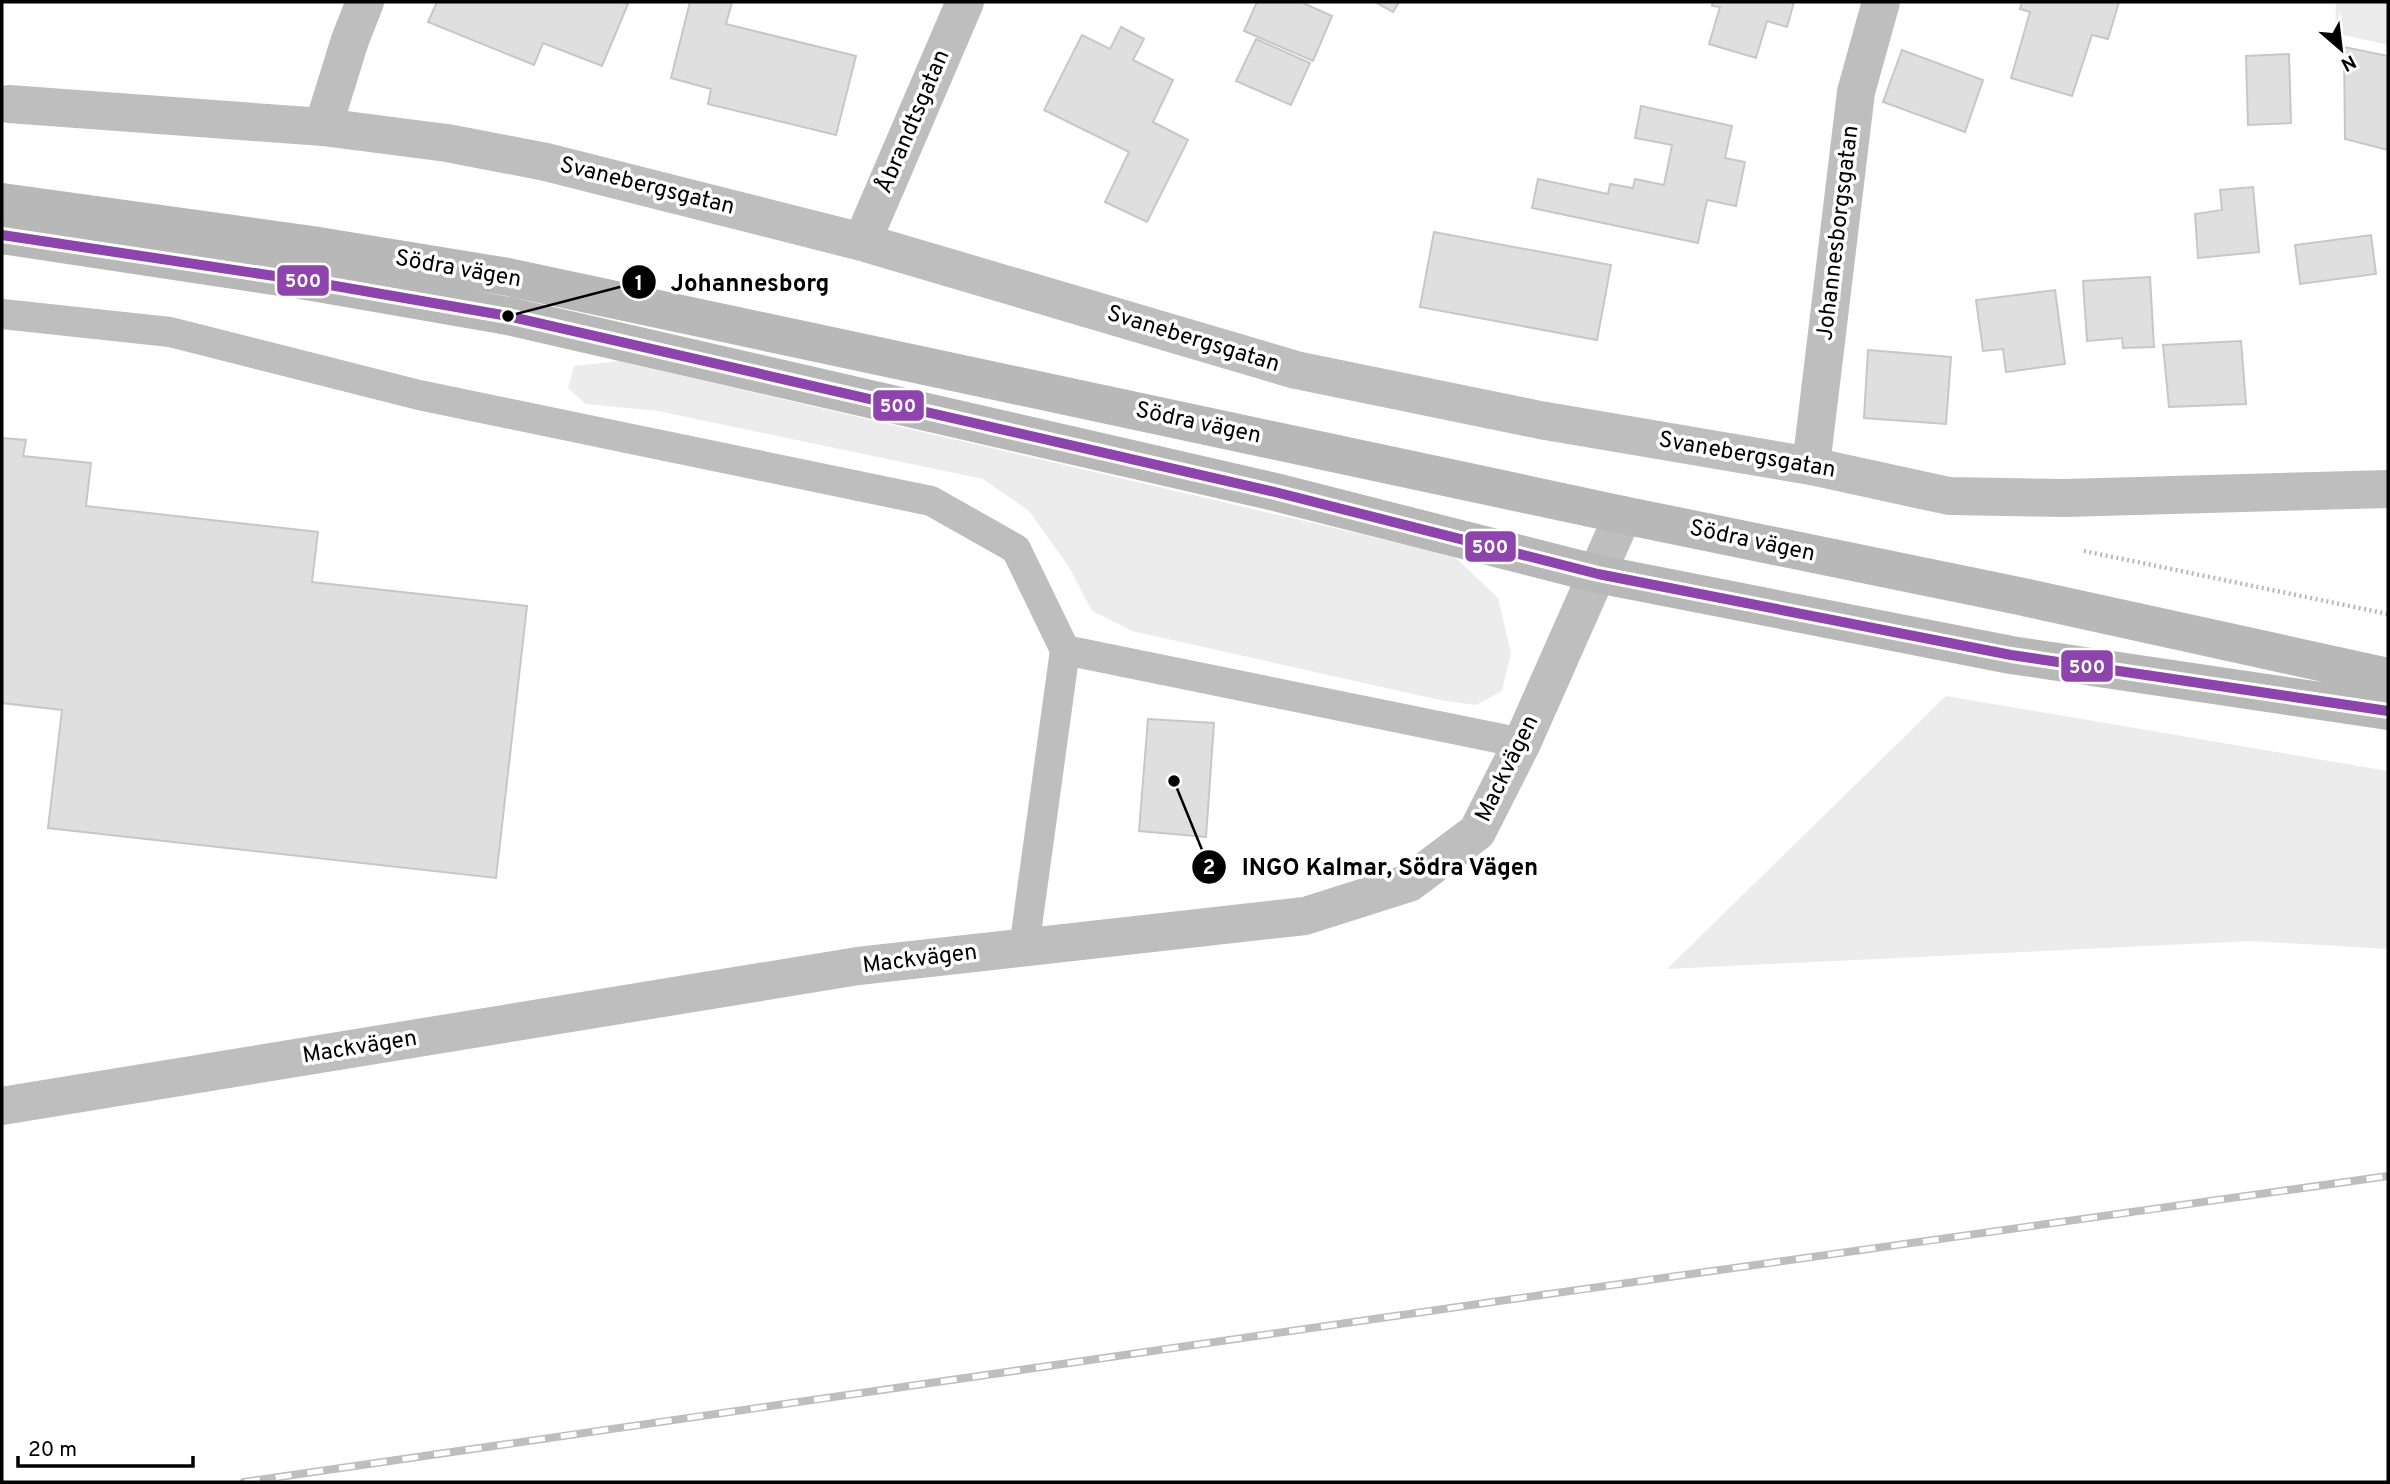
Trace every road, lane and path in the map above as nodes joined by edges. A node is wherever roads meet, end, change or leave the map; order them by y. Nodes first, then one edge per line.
1 (365, 2) edge
2 (965, 2) edge
3 (1881, 2) edge
4 (9, 104) dead end
5 (323, 127) junction
6 (2, 202) edge
7 (2, 234) edge
8 (862, 242) junction
9 (2, 314) edge
10 (1811, 466) junction
11 (2388, 489) edge
12 (1623, 515) junction
13 (2082, 550) dead end
14 (1598, 574) junction
15 (2388, 614) edge
16 (1065, 650) junction
17 (2388, 677) edge
18 (2388, 711) edge
19 (1522, 743) junction
20 (1024, 948) junction
21 (2, 1106) edge

1 - 5 street
2 - 8 street, Åbrandtsgatan
3 - 10 street, Johannesborgsgatan
4 - 5 street, Svanebergsgatan
5 - 8 street, Svanebergsgatan
6 - 12 main road, Södra vägen
7 - 14 main road, Södra vägen
8 - 10 street, Svanebergsgatan
9 - 16 lane
10 - 11 street, Svanebergsgatan
12 - 14 street, Mackvägen
12 - 17 main road, Södra vägen
13 - 15 path
14 - 18 main road, Södra vägen
14 - 19 street, Mackvägen
16 - 19 lane
16 - 20 lane
19 - 20 street, Mackvägen
20 - 21 street, Mackvägen

